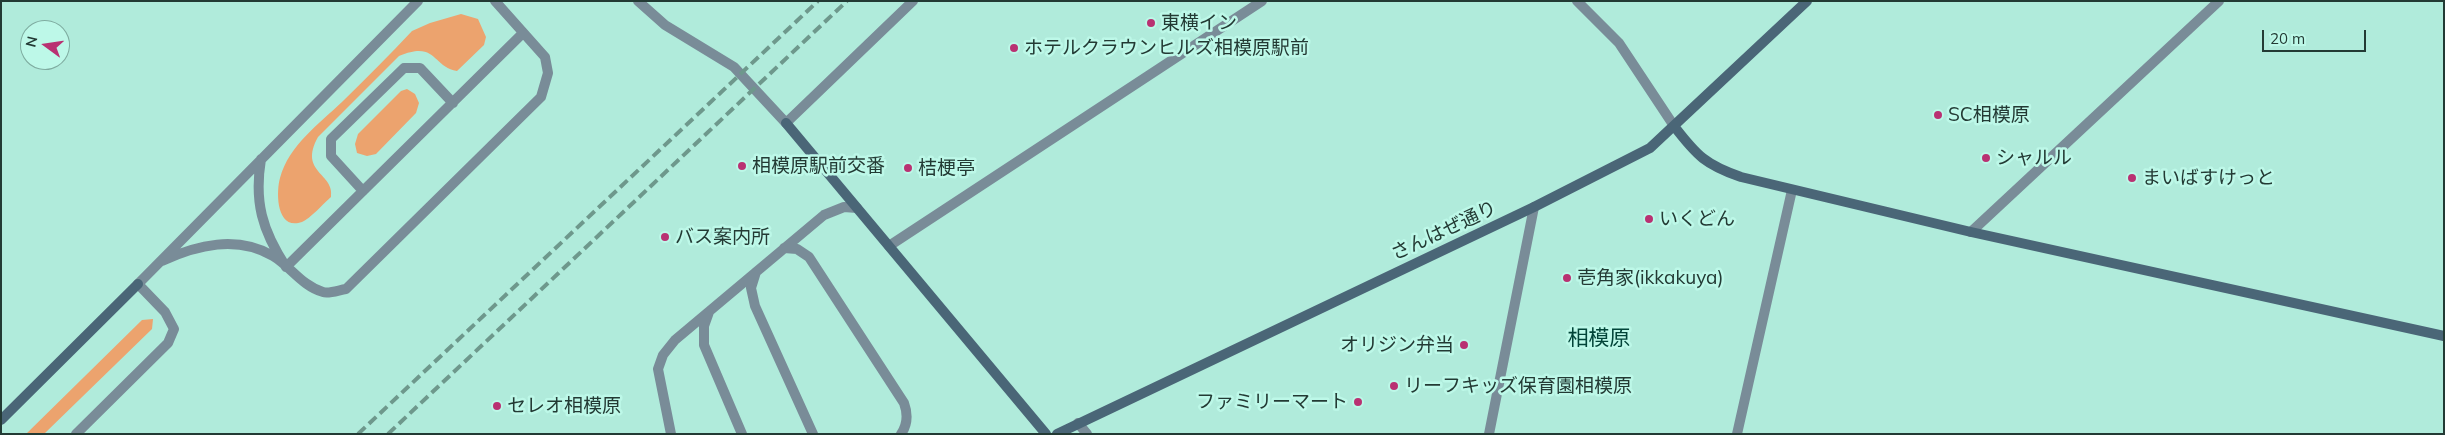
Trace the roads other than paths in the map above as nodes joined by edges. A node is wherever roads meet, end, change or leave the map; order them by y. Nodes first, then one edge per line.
1 (418, 1) edge
2 (495, 1) edge
3 (638, 1) edge
4 (914, 1) edge
5 (1262, 1) edge
6 (1577, 1) edge
7 (1807, 1) edge
8 (2219, 1) edge
9 (523, 33) junction
10 (452, 103) junction
11 (786, 123) junction
12 (1674, 126) junction
13 (261, 158) junction
14 (1792, 190) junction
15 (363, 191) junction
16 (1534, 207) junction
17 (857, 208) junction
18 (1970, 232) junction
19 (889, 246) junction
20 (784, 248) junction
21 (162, 261) junction
22 (286, 266) junction
23 (757, 271) junction
24 (138, 284) junction
25 (709, 312) junction
26 (2444, 336) edge
27 (1, 420) edge
28 (1078, 423) junction
29 (76, 434) edge
30 (671, 434) edge
31 (742, 434) edge
32 (813, 434) edge
33 (901, 434) edge
34 (1046, 434) edge
35 (1056, 434) edge
36 (1087, 434) edge
37 (1489, 434) edge
38 (1737, 434) edge

1 - 13 street
2 - 9 street
3 - 11 street
4 - 11 street
5 - 19 street
6 - 12 street
7 - 12 street, さんはぜ通り
8 - 18 street
9 - 10 street
9 - 22 street
10 - 15 street
10 - 15 street
11 - 17 street
12 - 14 street
12 - 16 street, さんはぜ通り
13 - 21 street
13 - 22 street
14 - 18 street
14 - 38 street
15 - 22 street
16 - 28 street, さんはぜ通り
16 - 37 street
17 - 19 street
17 - 20 street
18 - 26 street
19 - 34 street
20 - 23 street
20 - 33 street
21 - 22 street
21 - 24 street
23 - 25 street
23 - 32 street
24 - 27 street
24 - 29 street
25 - 30 street
25 - 31 street
28 - 35 street, さんはぜ通り
28 - 36 street

